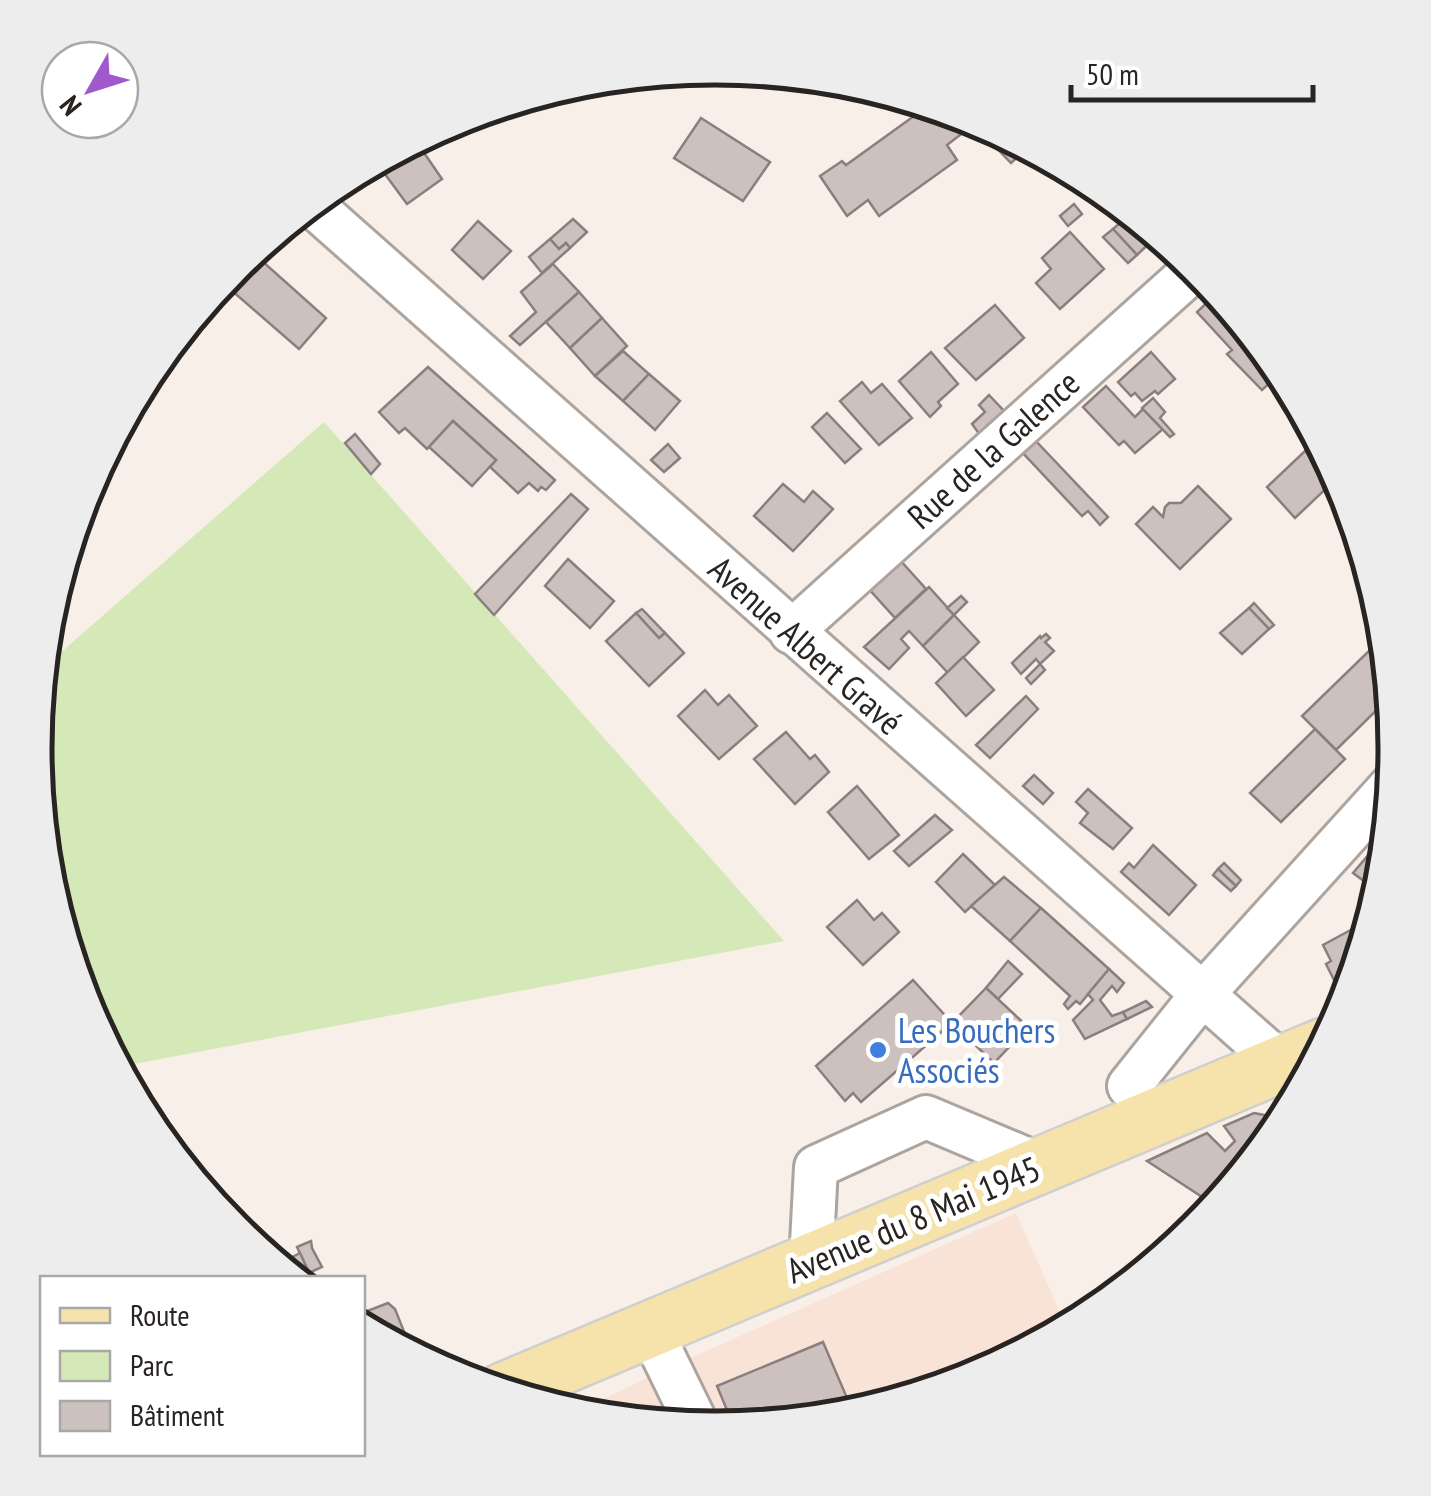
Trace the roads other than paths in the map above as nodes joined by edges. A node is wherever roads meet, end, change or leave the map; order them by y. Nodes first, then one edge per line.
1 (323, 214) edge
2 (1184, 279) edge
3 (790, 632) junction
4 (1376, 803) edge
5 (1201, 996) junction
6 (1299, 1062) edge
7 (1296, 1068) edge
8 (1129, 1086) dead end
9 (1040, 1165) junction
10 (811, 1262) junction
11 (650, 1329) junction
12 (524, 1382) edge
13 (690, 1410) edge

1 - 3 street, Avenue Albert Gravé
2 - 3 street, Rue de la Galence
3 - 5 street, Avenue Albert Gravé
4 - 5 street
5 - 6 street, Avenue Albert Gravé
5 - 8 street
7 - 9 main road, Avenue du 8 Mai 1945
9 - 10 main road, Avenue du 8 Mai 1945
9 - 10 street
10 - 11 main road, Avenue du 8 Mai 1945
11 - 12 main road, Avenue du 8 Mai 1945
11 - 13 street

